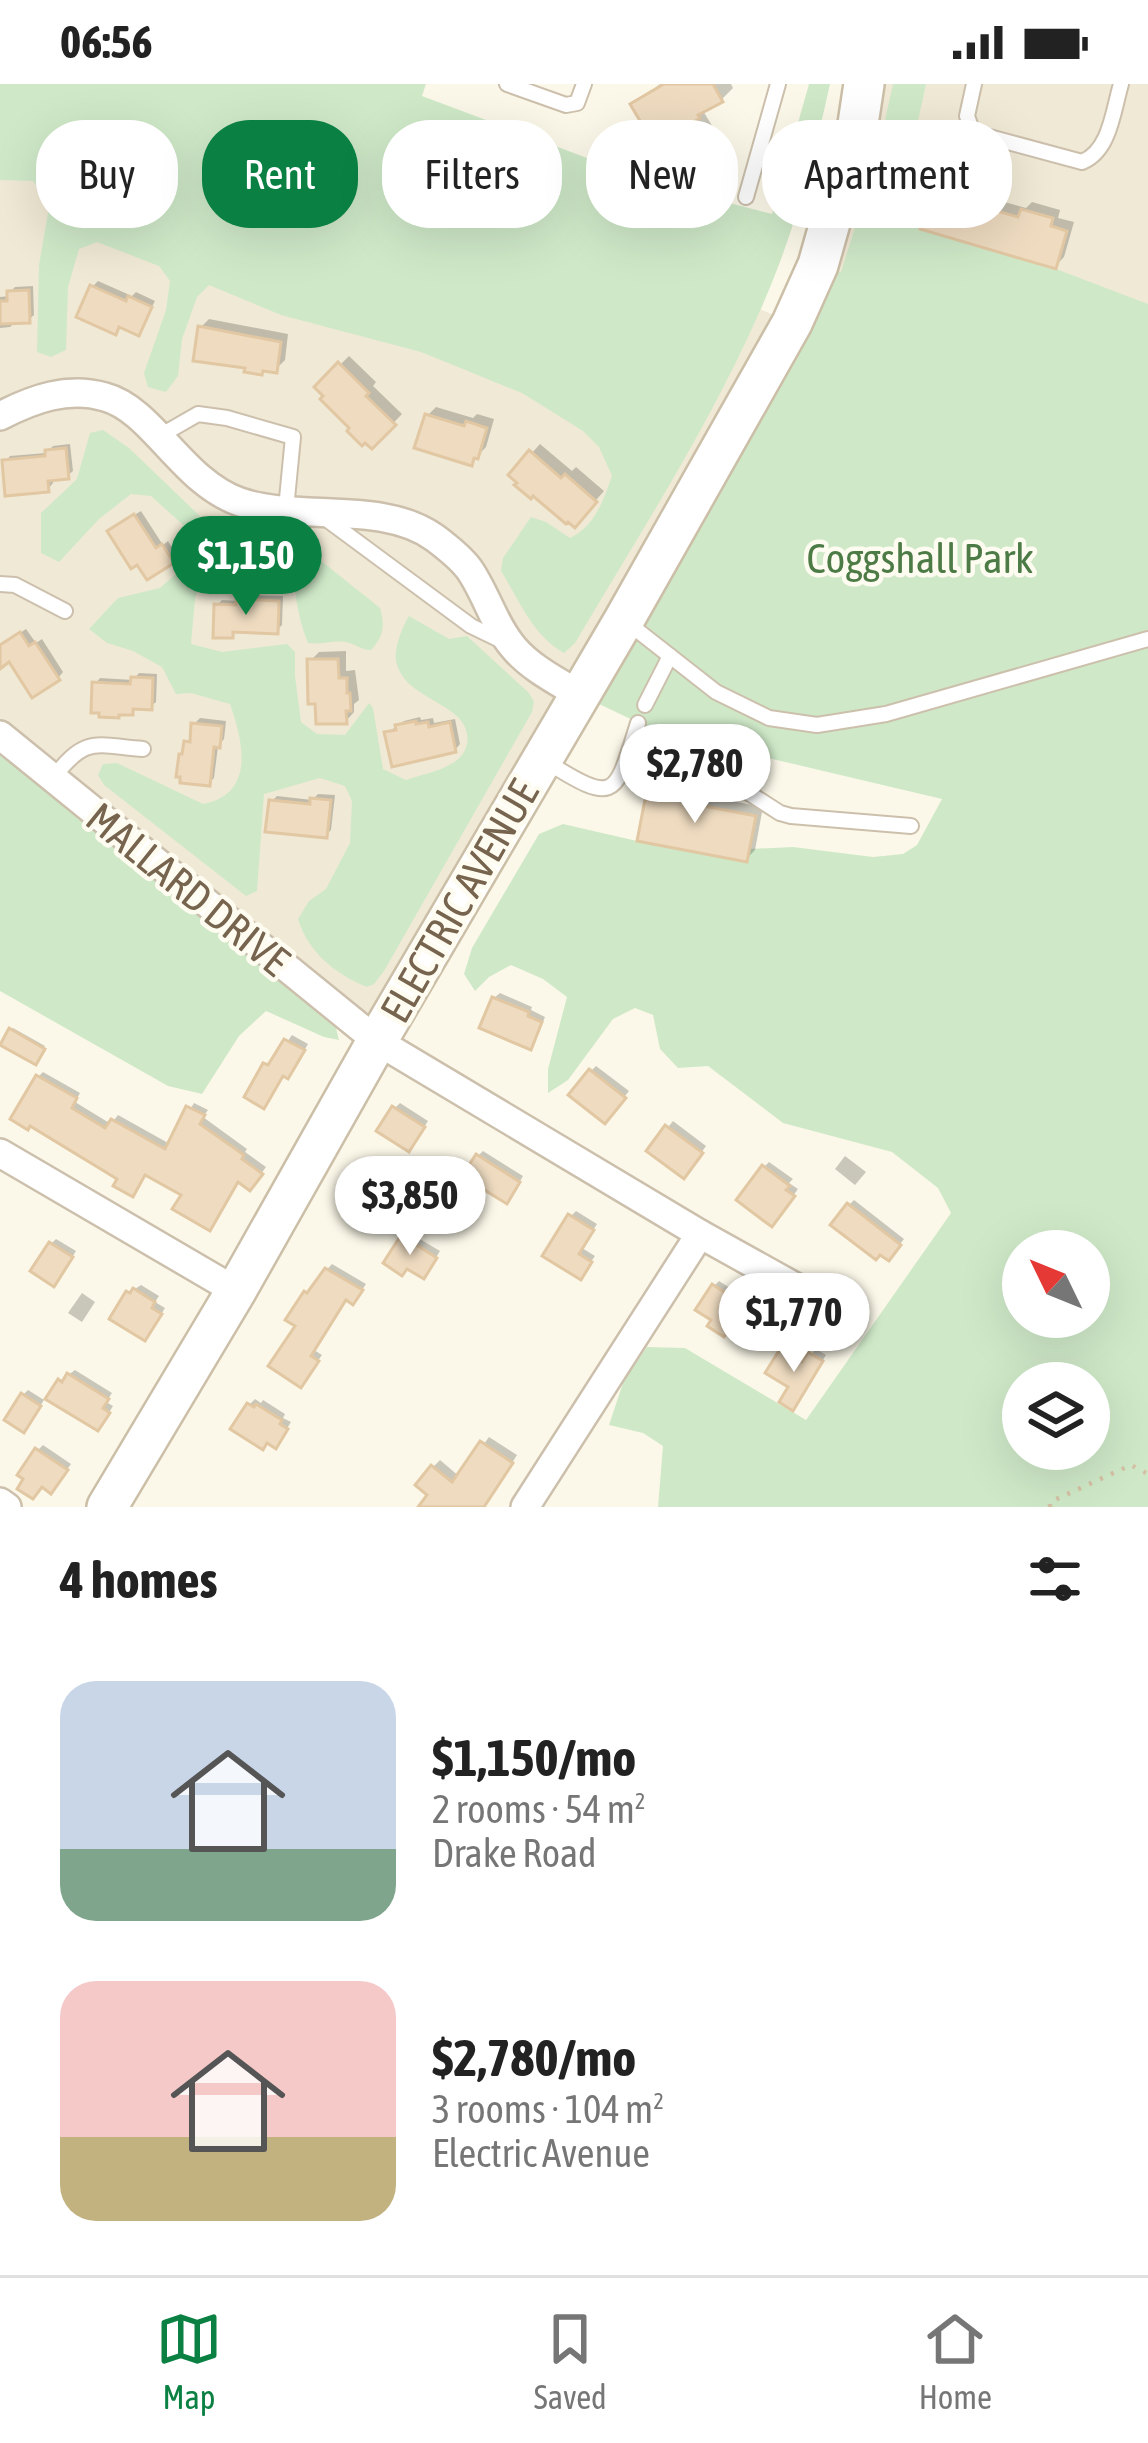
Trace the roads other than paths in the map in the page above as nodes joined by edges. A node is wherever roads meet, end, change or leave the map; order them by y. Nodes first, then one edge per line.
1 (507, 84) edge
2 (584, 84) edge
3 (778, 84) edge
4 (864, 84) edge
5 (974, 84) edge
6 (1121, 84) edge
7 (746, 197) dead end
8 (0, 416) edge
9 (157, 437) junction
10 (286, 509) junction
11 (316, 512) junction
12 (0, 584) edge
13 (65, 611) dead end
14 (624, 620) junction
15 (1148, 639) edge
16 (510, 644) junction
17 (670, 656) junction
18 (580, 695) junction
19 (645, 705) dead end
20 (638, 723) dead end
21 (0, 735) edge
22 (143, 749) dead end
23 (542, 759) junction
24 (626, 763) junction
25 (52, 778) junction
26 (911, 826) dead end
27 (377, 1041) junction
28 (0, 1154) edge
29 (700, 1234) junction
30 (236, 1291) junction
31 (842, 1313) dead end
32 (107, 1507) edge
33 (525, 1507) edge

1 - 2 lane
3 - 7 lane
4 - 14 main road, ELECTRIC AVENUE
5 - 6 lane
8 - 9 street
9 - 10 street
9 - 10 lane
10 - 11 street
11 - 16 lane
11 - 16 street
12 - 13 lane
14 - 17 lane
14 - 18 main road, ELECTRIC AVENUE
15 - 17 lane
16 - 18 street
17 - 19 lane
18 - 23 main road, ELECTRIC AVENUE
20 - 24 lane
21 - 25 street, MALLARD DRIVE
22 - 25 lane
23 - 24 lane
23 - 27 main road, ELECTRIC AVENUE
24 - 26 lane
25 - 27 street, MALLARD DRIVE
27 - 29 street, MALLARD DRIVE
27 - 30 main road, ELECTRIC AVENUE
28 - 30 street
29 - 31 street, MALLARD DRIVE
29 - 33 street
30 - 32 main road, ELECTRIC AVENUE

